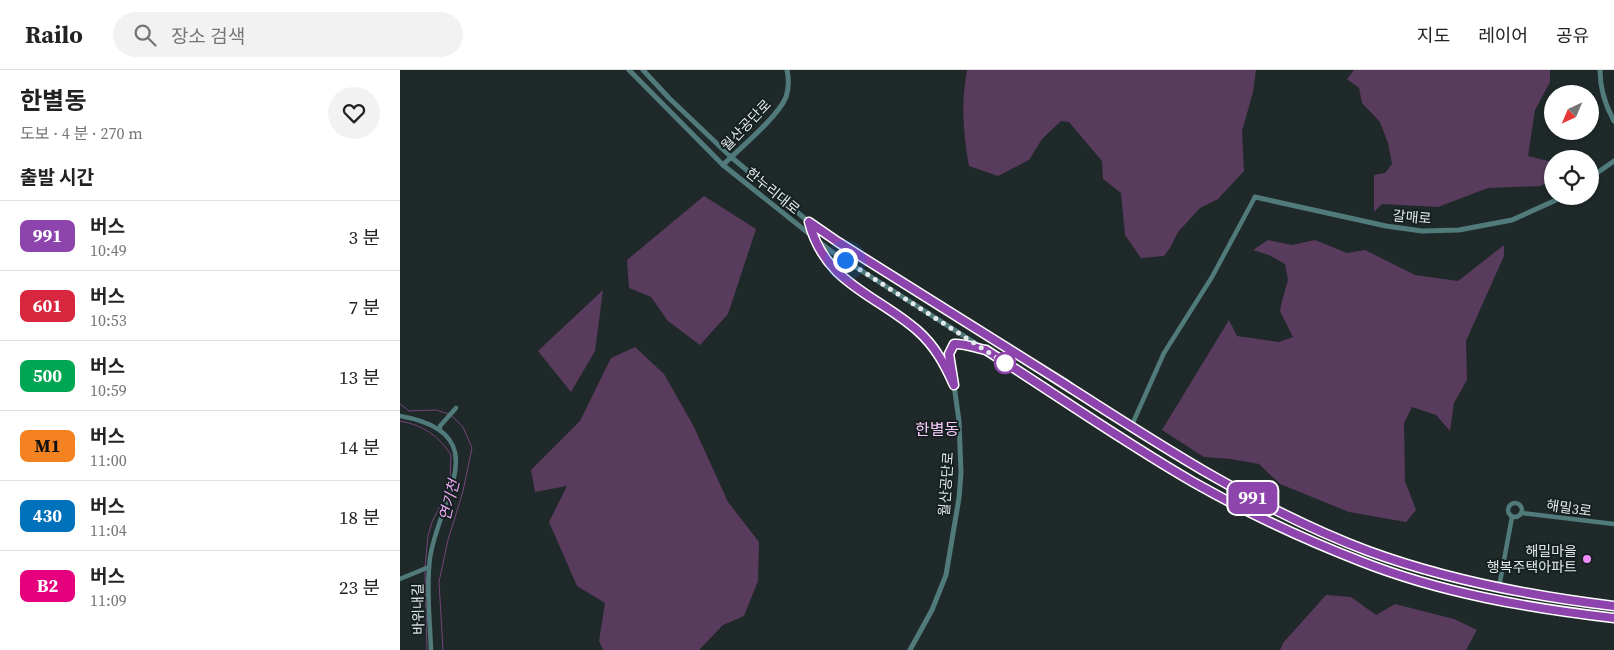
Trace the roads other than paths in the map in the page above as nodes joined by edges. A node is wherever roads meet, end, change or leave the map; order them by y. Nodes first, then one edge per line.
1 (630, 70) edge
2 (643, 70) edge
3 (787, 70) edge
4 (1600, 70) edge
5 (1613, 119) edge
6 (731, 157) junction
7 (1614, 161) edge
8 (723, 165) junction
9 (1599, 172) edge
10 (1255, 196) joint
11 (1548, 205) edge
12 (809, 222) junction
13 (813, 238) junction
14 (986, 350) junction
15 (954, 385) junction
16 (456, 408) dead end
17 (400, 416) edge
18 (1130, 426) junction
19 (440, 427) junction
20 (1521, 513) junction
21 (1512, 517) junction
22 (1614, 524) edge
23 (427, 568) junction
24 (1422, 569) tunnel mouth
25 (400, 578) edge
26 (1463, 579) tunnel mouth
27 (1418, 580) tunnel mouth
28 (1499, 587) junction
29 (1459, 592) tunnel mouth
30 (1614, 606) edge
31 (1614, 618) edge
32 (431, 650) edge
33 (910, 650) edge

1 - 8 street, 한누리대로
2 - 6 street, 한누리대로
3 - 6 street, 월산공단로
4 - 5 street
6 - 8 street, 월산공단로
6 - 12 street, 한누리대로
7 - 9 street
8 - 13 street, 한누리대로
10 - 11 street, 갈매로
10 - 18 street
12 - 13 street, 월산공단로
12 - 18 street, 한누리대로
13 - 14 street, 한누리대로
13 - 15 street, 월산공단로
14 - 15 street
14 - 27 street, 한누리대로
15 - 33 street, 월산공단로
16 - 19 street
17 - 19 street
18 - 24 street, 한누리대로
19 - 23 street, 바위내길
20 - 21 street
20 - 21 street
20 - 22 street, 해밀3로
21 - 28 street
23 - 25 street, 바위내길
23 - 32 street, 바위내길
26 - 28 street
28 - 30 street
29 - 31 street

